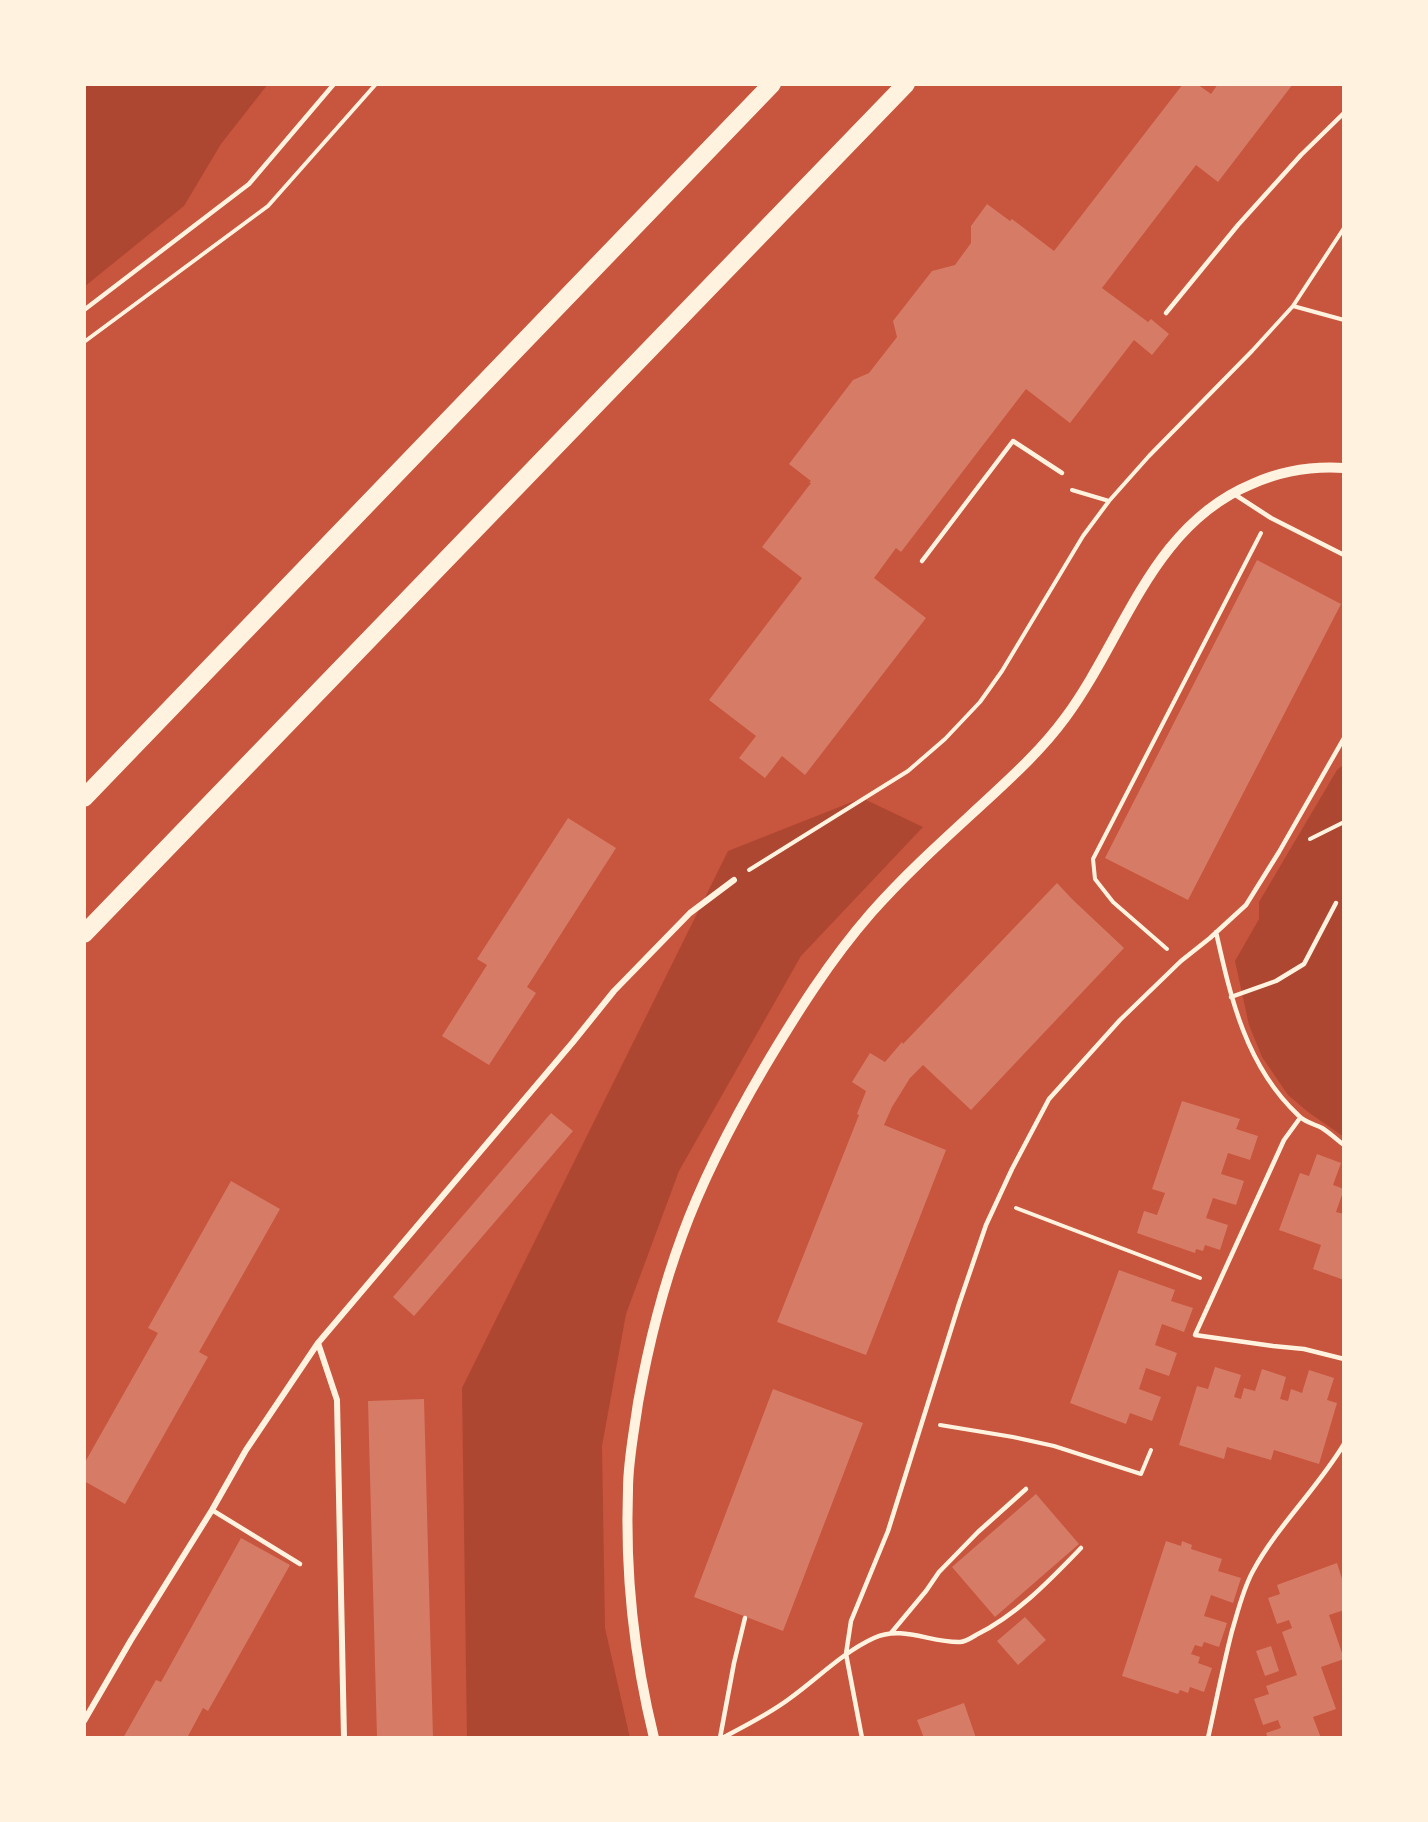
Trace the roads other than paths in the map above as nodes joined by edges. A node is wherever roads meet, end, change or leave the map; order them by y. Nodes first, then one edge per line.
1 (334, 84) edge
2 (772, 84) edge
3 (906, 84) edge
4 (1344, 113) edge
5 (84, 310) edge
6 (1166, 313) dead end
7 (1344, 468) edge
8 (1062, 473) dead end
9 (1232, 492) junction
10 (1344, 555) edge
11 (921, 561) dead end
12 (1344, 738) edge
13 (1341, 749) edge
14 (84, 798) edge
15 (734, 879) road end
16 (1336, 903) dead end
17 (1216, 932) junction
18 (84, 934) edge
19 (1231, 997) junction
20 (1300, 1118) junction
21 (1344, 1145) edge
22 (318, 1343) junction
23 (1344, 1359) edge
24 (1344, 1444) edge
25 (1026, 1489) dead end
26 (212, 1510) junction
27 (1081, 1548) dead end
28 (300, 1564) dead end
29 (745, 1618) dead end
30 (891, 1633) junction
31 (846, 1654) junction
32 (84, 1721) edge
33 (344, 1738) edge
34 (654, 1738) edge
35 (721, 1738) edge
36 (862, 1738) edge
37 (1208, 1738) edge

1 - 5 lane
2 - 14 highway
3 - 18 highway
4 - 6 lane
7 - 9 street
8 - 11 lane
9 - 10 lane
9 - 34 street
12 - 13 lane
13 - 17 lane
15 - 22 street
16 - 19 lane
17 - 19 lane
17 - 31 lane
19 - 20 lane
20 - 21 lane
20 - 23 lane
22 - 26 street
22 - 33 street
24 - 37 lane
25 - 30 lane
26 - 28 lane
26 - 32 street
27 - 30 lane
29 - 35 lane
30 - 31 lane
31 - 35 lane
31 - 36 lane

